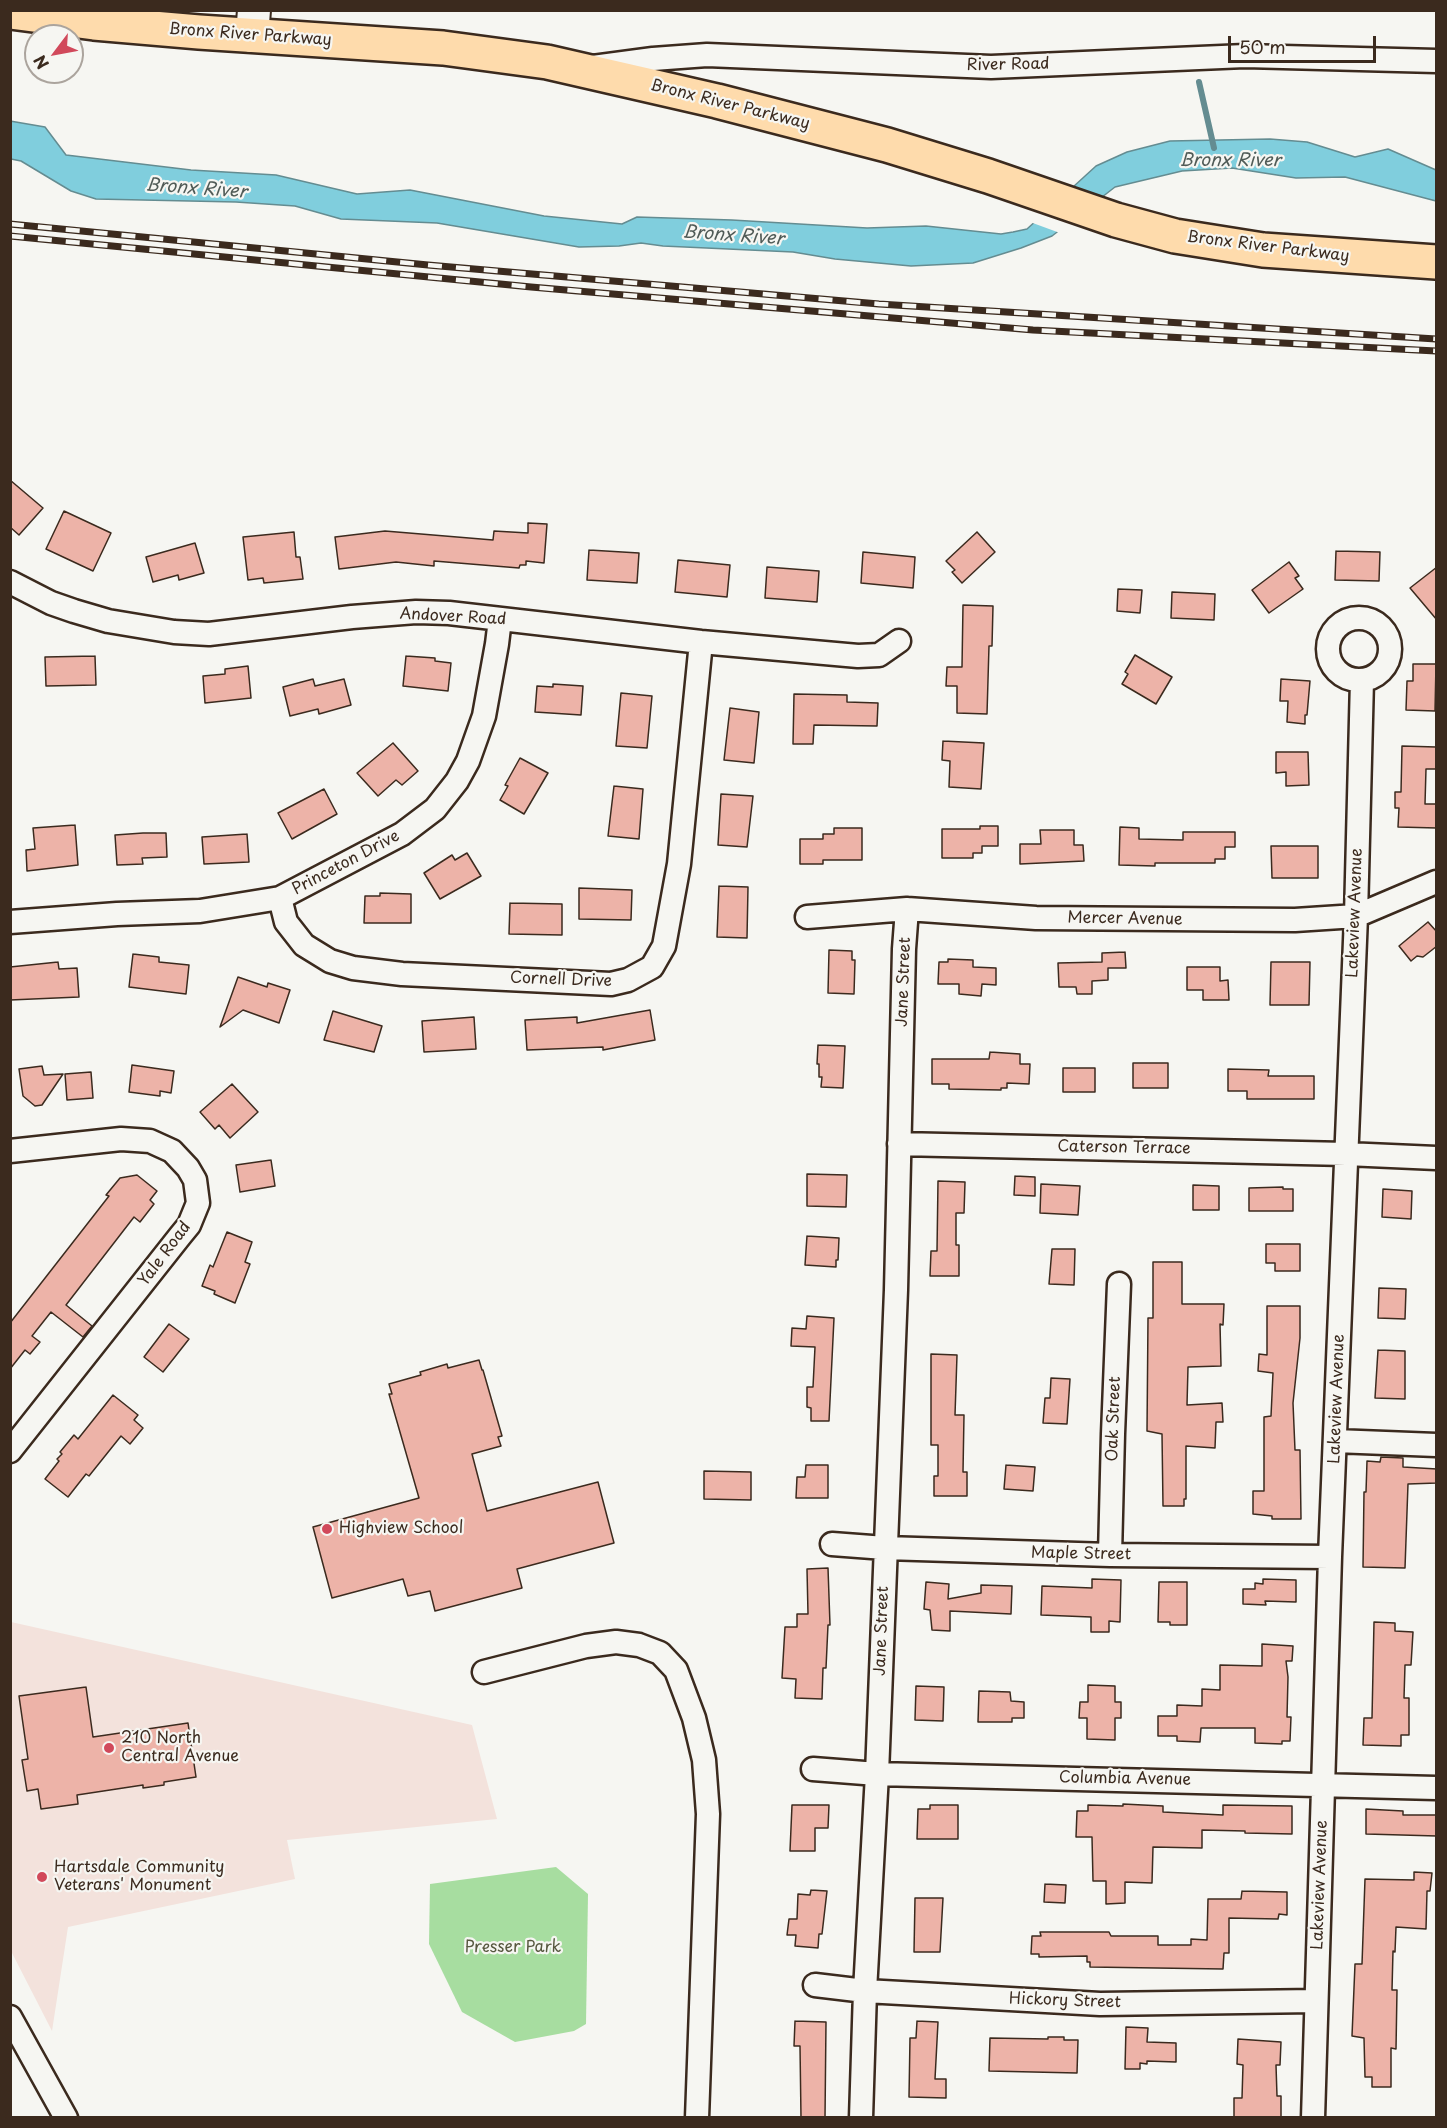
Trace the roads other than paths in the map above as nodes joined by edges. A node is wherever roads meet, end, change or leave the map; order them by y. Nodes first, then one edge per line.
1 (10, 12) edge
2 (252, 35) edge
3 (84, 42) edge
4 (1437, 61) edge
5 (580, 69) junction
6 (1079, 218) junction
7 (1437, 262) edge
8 (1437, 284) edge
9 (10, 582) edge
10 (500, 619) junction
11 (899, 641) dead end
12 (701, 642) junction
13 (1362, 680) dead end
14 (1437, 882) edge
15 (280, 898) junction
16 (908, 909) junction
17 (1356, 916) junction
18 (807, 917) dead end
19 (10, 922) edge
20 (899, 1144) junction
21 (10, 1151) edge
22 (1346, 1154) junction
23 (1437, 1158) edge
24 (1119, 1284) dead end
25 (1335, 1441) junction
26 (1437, 1445) edge
27 (10, 1451) edge
28 (832, 1544) dead end
29 (885, 1548) junction
30 (1110, 1555) junction
31 (1330, 1557) junction
32 (484, 1672) dead end
33 (813, 1769) dead end
34 (877, 1773) junction
35 (1324, 1784) junction
36 (1437, 1788) edge
37 (815, 1985) dead end
38 (864, 1991) junction
39 (1316, 2001) junction
40 (10, 2017) edge
41 (66, 2118) edge
42 (697, 2118) edge
43 (861, 2118) edge
44 (1313, 2118) edge

1 - 2 highway, Bronx River Parkway
2 - 3 highway, Bronx River Parkway
2 - 5 highway, Bronx River Parkway
2 - 6 highway, Bronx River Parkway
4 - 5 street, River Road
5 - 6 highway, Bronx River Parkway
6 - 7 highway, Bronx River Parkway
6 - 8 highway, Bronx River Parkway
9 - 10 street, Andover Road
10 - 12 street, Andover Road
10 - 15 street, Princeton Drive
11 - 12 street, Andover Road
12 - 15 street, Cornell Drive
13 - 17 street, Lakeview Avenue
14 - 17 street, Mercer Avenue
15 - 19 street, Princeton Drive
16 - 17 street, Mercer Avenue
16 - 18 street, Mercer Avenue
16 - 20 street, Jane Street
17 - 22 street, Lakeview Avenue
20 - 22 street, Caterson Terrace
20 - 29 street, Jane Street
21 - 27 street, Yale Road
22 - 23 street, Caterson Terrace
22 - 25 street, Lakeview Avenue
24 - 30 street, Oak Street
25 - 26 street
25 - 31 street, Lakeview Avenue
28 - 29 street, Maple Street
29 - 30 street, Maple Street
29 - 34 street, Jane Street
30 - 31 street, Maple Street
31 - 35 street, Lakeview Avenue
32 - 42 street
33 - 34 street, Columbia Avenue
34 - 35 street, Columbia Avenue
34 - 38 street, Jane Street
35 - 36 street, Columbia Avenue
35 - 39 street, Lakeview Avenue
37 - 38 street, Hickory Street
38 - 39 street, Hickory Street
38 - 43 street, Jane Street
39 - 44 street, Lakeview Avenue
40 - 41 street

